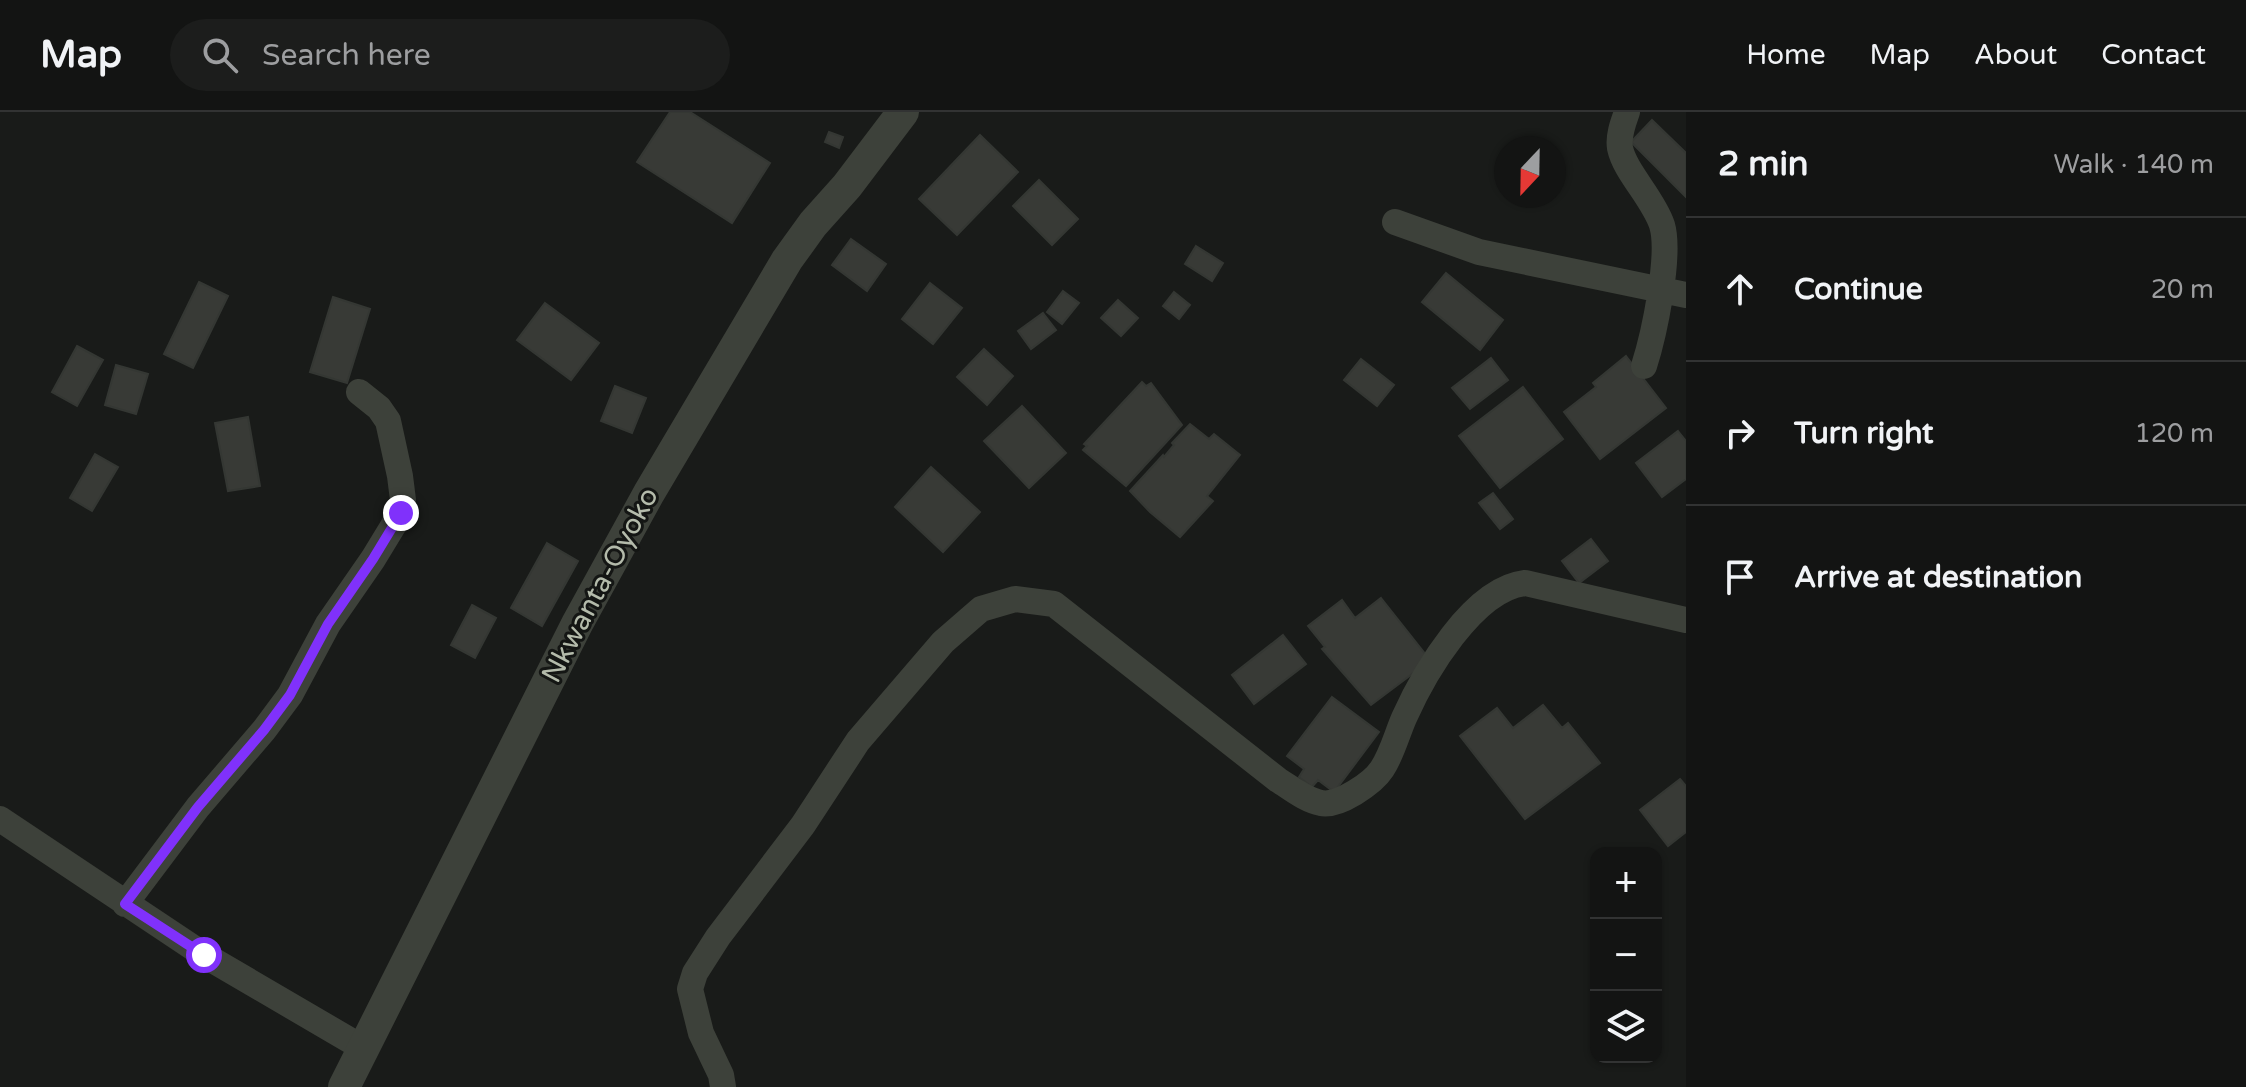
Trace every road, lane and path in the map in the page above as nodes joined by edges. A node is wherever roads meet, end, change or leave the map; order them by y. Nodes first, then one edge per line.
1 (1627, 112) edge
2 (890, 117) edge
3 (1395, 222) dead end
4 (1659, 290) junction
5 (1686, 295) edge
6 (1644, 366) dead end
7 (359, 392) dead end
8 (1686, 620) edge
9 (0, 819) edge
10 (125, 904) junction
11 (363, 1048) junction
12 (344, 1087) edge
13 (723, 1087) edge

1 - 4 street
2 - 11 street, Nkwanta-Oyoko
3 - 4 street
4 - 5 street
4 - 6 street
7 - 10 street
8 - 13 street
9 - 10 street
10 - 11 street
11 - 12 street, Nkwanta-Oyoko

